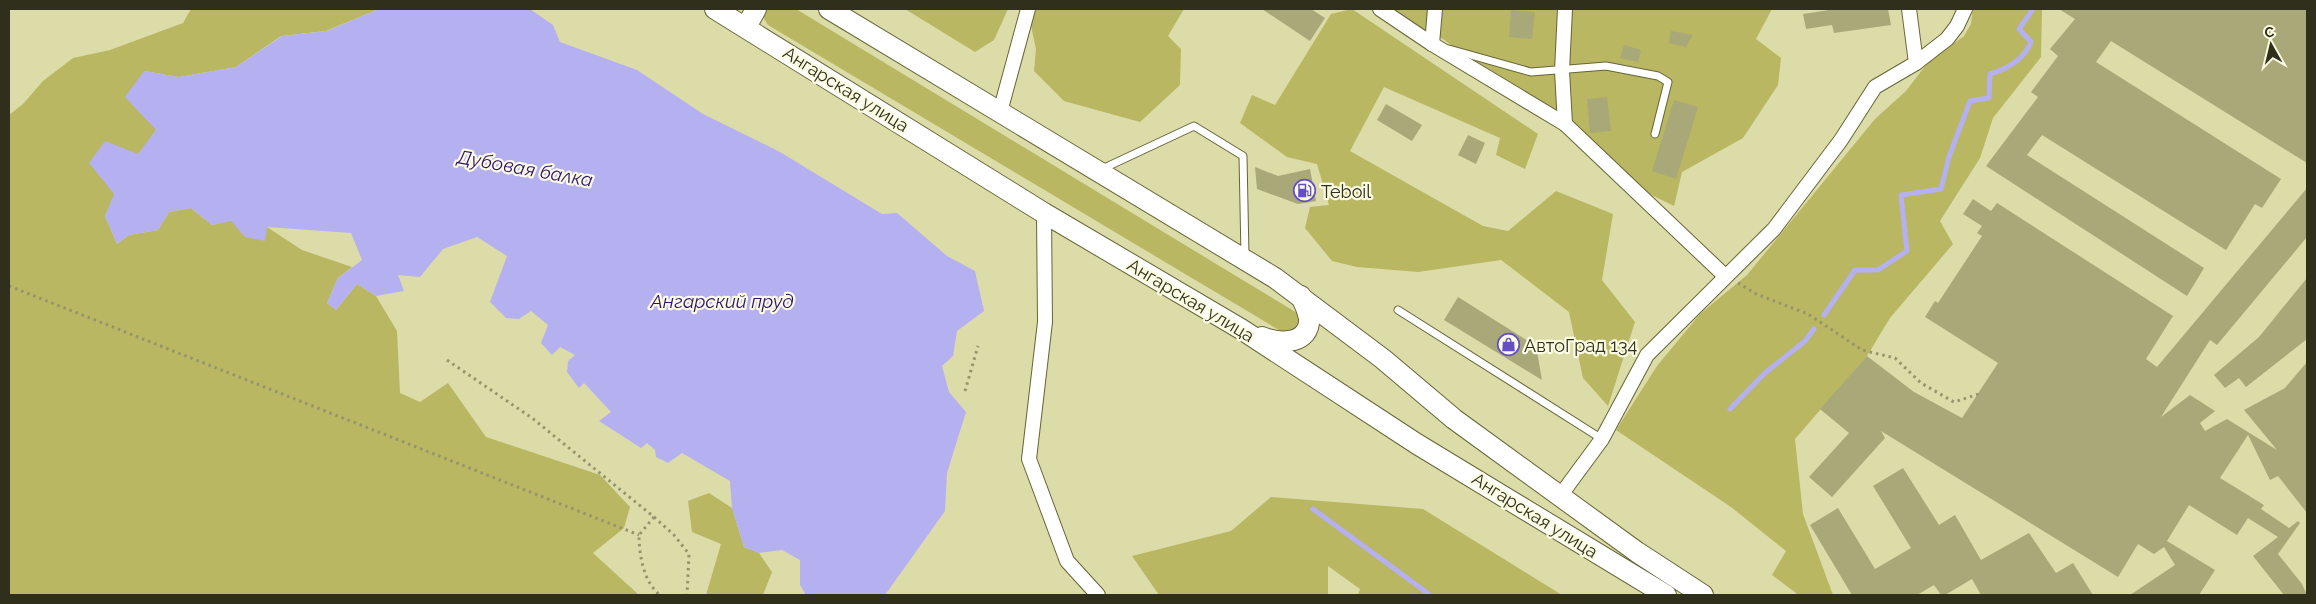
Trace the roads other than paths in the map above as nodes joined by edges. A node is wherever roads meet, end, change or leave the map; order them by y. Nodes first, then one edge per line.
1 (715, 9) edge
2 (756, 9) edge
3 (829, 9) edge
4 (1028, 9) edge
5 (1380, 9) edge
6 (1435, 9) edge
7 (1565, 9) edge
8 (1909, 9) edge
9 (1965, 9) edge
10 (746, 27) junction
11 (1432, 44) junction
12 (1916, 63) junction
13 (1562, 71) junction
14 (1000, 112) junction
15 (1565, 124) junction
16 (1655, 134) dead end
17 (1096, 171) junction
18 (1044, 213) junction
19 (1245, 259) junction
20 (1725, 276) junction
21 (1301, 296) junction
22 (1398, 310) dead end
23 (1241, 329) junction
24 (1602, 439) junction
25 (1560, 496) junction
26 (1098, 595) edge
27 (1666, 595) edge
28 (1703, 595) edge

1 - 10 main road, Ангарская улица
2 - 10 main road
3 - 14 main road, Ангарская улица
4 - 14 street
5 - 11 street
6 - 11 street
7 - 13 street
8 - 12 street
9 - 12 street
10 - 18 main road, Ангарская улица
11 - 13 lane
11 - 15 street
12 - 20 street
13 - 15 street
13 - 16 lane
14 - 17 main road, Ангарская улица
15 - 20 street
17 - 19 main road, Ангарская улица
17 - 19 lane
18 - 23 main road, Ангарская улица
18 - 26 street
19 - 21 main road, Ангарская улица
20 - 24 street
21 - 23 main road
21 - 25 main road, Ангарская улица
22 - 24 lane
23 - 27 main road, Ангарская улица
24 - 25 street
25 - 28 main road, Ангарская улица

